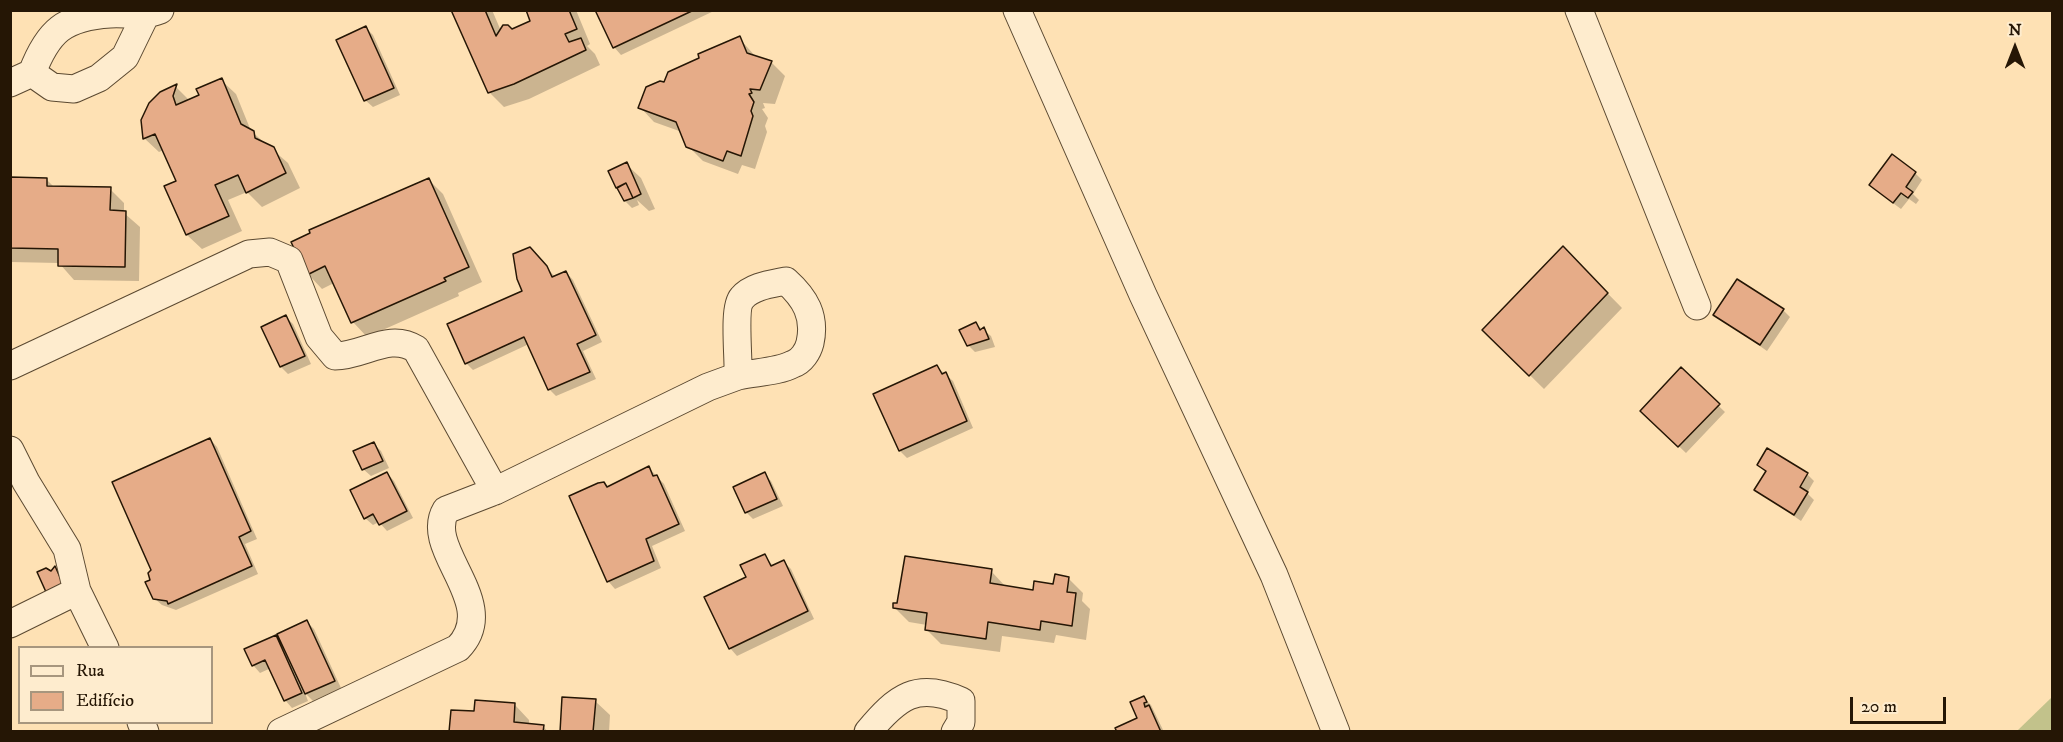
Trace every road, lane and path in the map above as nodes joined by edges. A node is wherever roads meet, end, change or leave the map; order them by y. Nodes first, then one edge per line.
1 (1017, 10) edge
2 (1579, 10) edge
3 (153, 13) edge
4 (21, 78) edge
5 (1697, 306) dead end
6 (10, 366) edge
7 (738, 376) dead end
8 (10, 450) edge
9 (495, 491) junction
10 (77, 591) junction
11 (10, 624) edge
12 (104, 646) edge
13 (281, 732) edge
14 (868, 732) edge
15 (955, 732) edge
16 (1336, 732) edge

1 - 16 street
2 - 5 street
3 - 4 street
3 - 4 street
6 - 9 street
7 - 9 street
8 - 10 street
9 - 13 street
10 - 11 street
10 - 12 street
14 - 15 street

